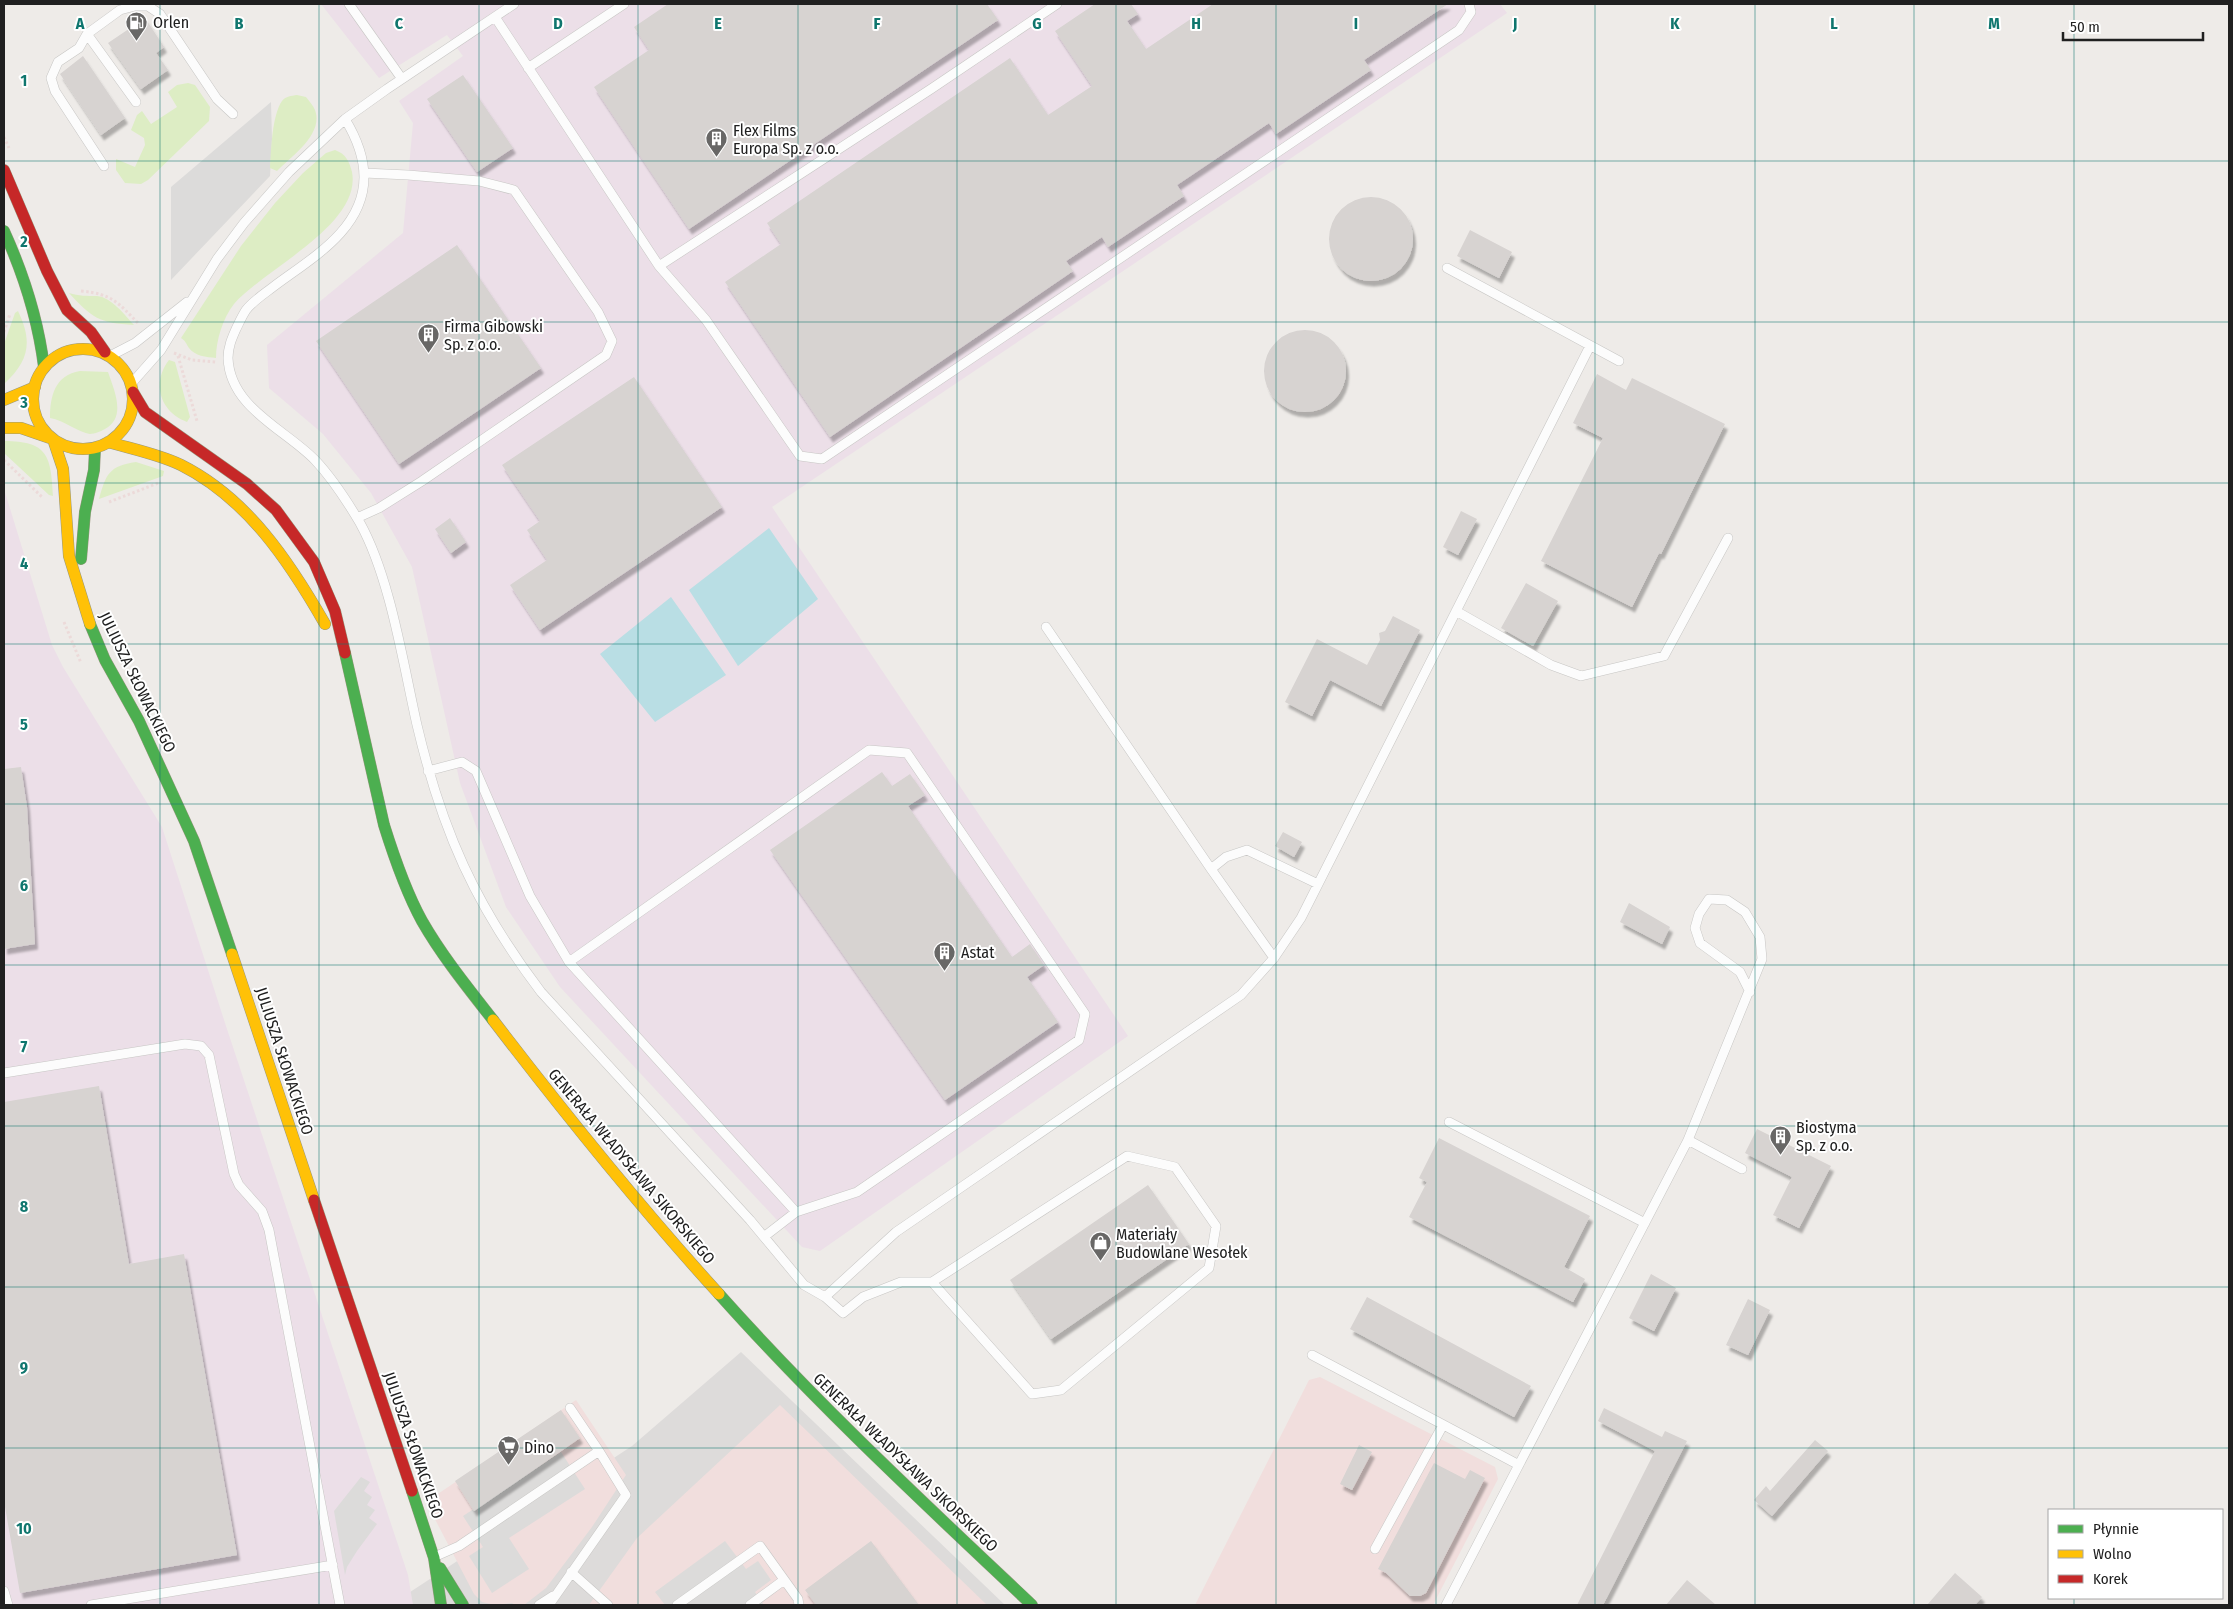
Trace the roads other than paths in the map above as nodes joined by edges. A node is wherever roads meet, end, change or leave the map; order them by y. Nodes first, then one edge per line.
1 (349, 4) edge
2 (514, 4) edge
3 (624, 4) edge
4 (1057, 4) edge
5 (1469, 4) edge
6 (495, 17) junction
7 (88, 34) junction
8 (528, 68) junction
9 (402, 79) junction
10 (136, 102) dead end
11 (233, 114) dead end
12 (345, 120) junction
13 (104, 166) dead end
14 (4, 170) edge
15 (364, 174) junction
16 (4, 231) edge
17 (659, 266) junction
18 (1447, 268) dead end
19 (193, 297) junction
20 (1590, 346) junction
21 (108, 354) junction
22 (1619, 361) dead end
23 (44, 367) junction
24 (35, 387) junction
25 (132, 388) junction
26 (4, 400) edge
27 (4, 428) edge
28 (52, 439) junction
29 (108, 442) junction
30 (95, 448) junction
31 (357, 518) junction
32 (1728, 538) dead end
33 (78, 586) junction
34 (1456, 611) junction
35 (1046, 627) dead end
36 (346, 661) junction
37 (428, 771) junction
38 (1211, 869) junction
39 (1318, 884) junction
40 (1274, 958) junction
41 (569, 962) junction
42 (1750, 992) junction
43 (4, 1073) edge
44 (1449, 1122) dead end
45 (1688, 1140) junction
46 (1742, 1169) dead end
47 (796, 1212) junction
48 (1644, 1223) junction
49 (765, 1236) junction
50 (932, 1282) junction
51 (825, 1297) junction
52 (1312, 1356) dead end
53 (570, 1408) dead end
54 (1443, 1425) junction
55 (599, 1451) junction
56 (1519, 1465) junction
57 (1376, 1549) dead end
58 (434, 1558) junction
59 (333, 1565) junction
60 (571, 1572) junction
61 (784, 1580) junction
62 (4, 1591) edge
63 (555, 1595) junction
64 (8, 1605) edge
65 (91, 1605) edge
66 (340, 1605) edge
67 (442, 1605) edge
68 (463, 1605) edge
69 (539, 1605) edge
70 (549, 1605) edge
71 (608, 1605) edge
72 (677, 1605) edge
73 (750, 1605) edge
74 (799, 1605) edge
75 (1032, 1605) edge
76 (1446, 1605) edge

1 - 9 lane
2 - 6 lane
3 - 8 lane
4 - 17 lane
5 - 17 lane
6 - 8 lane
6 - 9 lane
7 - 10 lane
7 - 11 lane
7 - 13 lane
8 - 17 lane
9 - 12 lane
12 - 15 lane
12 - 19 lane
14 - 21 main road
15 - 31 lane
15 - 31 lane
16 - 23 main road
18 - 20 lane
19 - 21 lane
19 - 25 lane
20 - 22 lane
20 - 34 lane
21 - 23 main road
21 - 25 main road
23 - 24 main road
24 - 26 main road
24 - 28 main road
25 - 29 main road
25 - 36 main road, GENERAŁA WŁADYSŁAWA SIKORSKIEGO
27 - 28 main road
28 - 30 main road
28 - 33 main road, JULIUSZA SŁOWACKIEGO
29 - 30 main road
29 - 36 main road, GENERAŁA WŁADYSŁAWA SIKORSKIEGO
30 - 33 main road, JULIUSZA SŁOWACKIEGO
31 - 37 lane
32 - 34 lane
33 - 58 main road, JULIUSZA SŁOWACKIEGO
34 - 39 lane
35 - 38 lane
36 - 75 main road, GENERAŁA WŁADYSŁAWA SIKORSKIEGO
37 - 41 lane
37 - 49 lane
38 - 39 lane
38 - 40 lane
39 - 40 lane
40 - 51 lane
41 - 47 lane
41 - 47 lane
42 - 42 lane
42 - 45 lane
43 - 59 lane
44 - 48 lane
45 - 46 lane
45 - 48 lane
47 - 49 lane
48 - 56 lane
49 - 51 lane
50 - 50 lane
50 - 51 lane
52 - 54 lane
53 - 55 lane
54 - 56 lane
54 - 57 lane
55 - 58 lane
55 - 60 lane
56 - 76 lane
58 - 67 main road, JULIUSZA SŁOWACKIEGO
58 - 68 main road, JULIUSZA SŁOWACKIEGO
59 - 65 lane
59 - 66 lane
60 - 63 lane
60 - 71 lane
61 - 72 lane
61 - 73 lane
61 - 74 lane
62 - 64 lane
63 - 69 lane
63 - 70 lane

